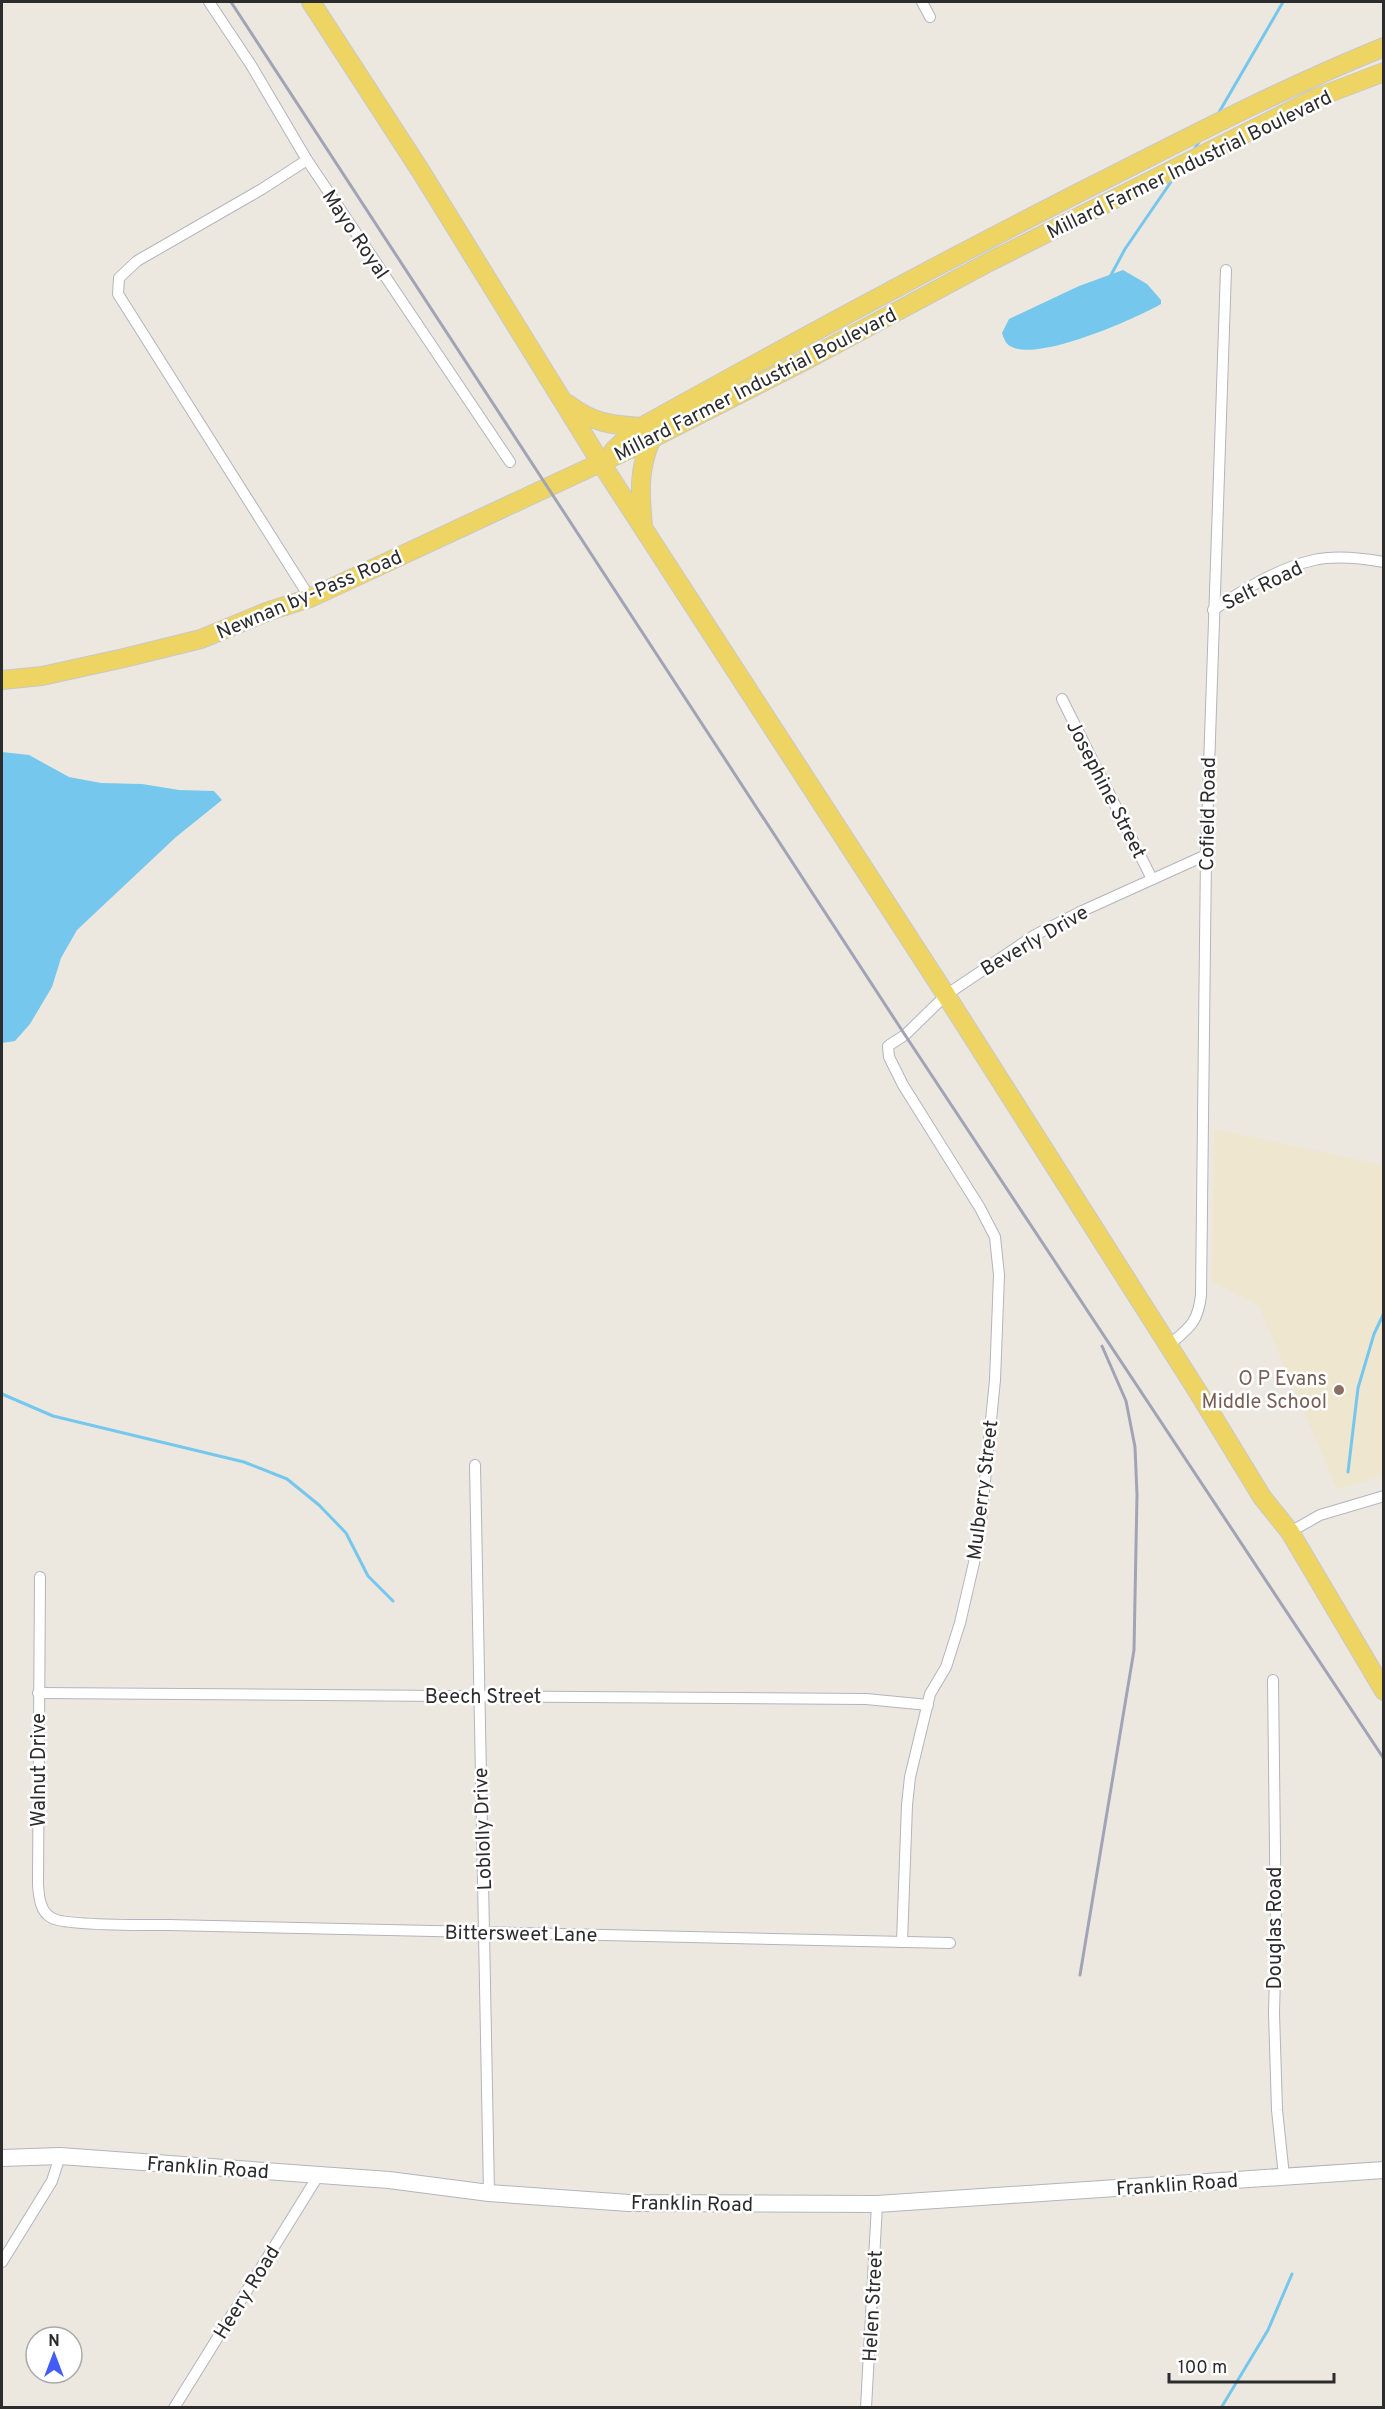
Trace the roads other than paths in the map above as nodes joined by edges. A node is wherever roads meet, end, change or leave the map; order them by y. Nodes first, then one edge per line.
1 (209, 2) edge
2 (311, 2) edge
3 (922, 2) edge
4 (930, 17) dead end
5 (1383, 48) edge
6 (1383, 72) edge
7 (307, 160) junction
8 (1226, 270) dead end
9 (561, 399) junction
10 (647, 433) junction
11 (510, 462) dead end
12 (601, 463) junction
13 (643, 528) junction
14 (1383, 562) edge
15 (310, 598) junction
16 (1213, 609) junction
17 (2, 680) edge
18 (1062, 699) dead end
19 (1206, 855) junction
20 (1152, 879) junction
21 (946, 995) junction
22 (889, 1057) joint
23 (1169, 1345) junction
24 (475, 1465) dead end
25 (1383, 1496) edge
26 (1290, 1532) junction
27 (40, 1577) dead end
28 (1273, 1680) dead end
29 (1383, 1691) edge
30 (38, 1693) junction
31 (478, 1696) junction
32 (928, 1705) junction
33 (92, 1923) joint
34 (485, 1932) junction
35 (902, 1942) junction
36 (950, 1943) dead end
37 (60, 2156) junction
38 (2, 2158) edge
39 (1383, 2170) edge
40 (318, 2176) junction
41 (1284, 2176) junction
42 (489, 2193) junction
43 (877, 2204) junction
44 (2, 2262) edge
45 (174, 2408) edge
46 (866, 2408) edge

1 - 7 street, Mayo Royal
2 - 9 main road
3 - 4 street
5 - 10 main road, Millard Farmer Industrial Boulevard
6 - 10 main road, Millard Farmer Industrial Boulevard
7 - 11 street, Mayo Royal
7 - 15 street
8 - 16 street, Cofield Road
9 - 10 main road
9 - 12 main road
10 - 12 main road, Millard Farmer Industrial Boulevard
10 - 13 main road
12 - 13 main road
12 - 15 main road, Newnan by-Pass Road
13 - 21 main road
14 - 16 street, Selt Road
15 - 17 main road, Newnan by-Pass Road
16 - 19 street, Cofield Road
18 - 20 street, Josephine Street
19 - 20 street, Beverly Drive
19 - 23 street, Cofield Road
20 - 21 street, Beverly Drive
21 - 22 street, Beverly Drive
21 - 23 main road
22 - 32 street, Mulberry Street
23 - 26 main road
24 - 31 street, Loblolly Drive
25 - 26 street
26 - 29 main road
27 - 30 street, Walnut Drive
28 - 41 street, Douglas Road
30 - 31 street, Beech Street
30 - 33 street, Walnut Drive
31 - 32 street, Beech Street
31 - 34 street, Loblolly Drive
32 - 35 street, Mulberry Street
33 - 34 street, Bittersweet Lane
34 - 35 street, Bittersweet Lane
34 - 42 street, Loblolly Drive
35 - 36 street, Bittersweet Lane
37 - 38 main road, Franklin Road
37 - 40 main road, Franklin Road
37 - 44 street
39 - 41 main road, Franklin Road
40 - 42 main road, Franklin Road
40 - 45 street, Heery Road
41 - 43 main road, Franklin Road
42 - 43 main road, Franklin Road
43 - 46 street, Helen Street

